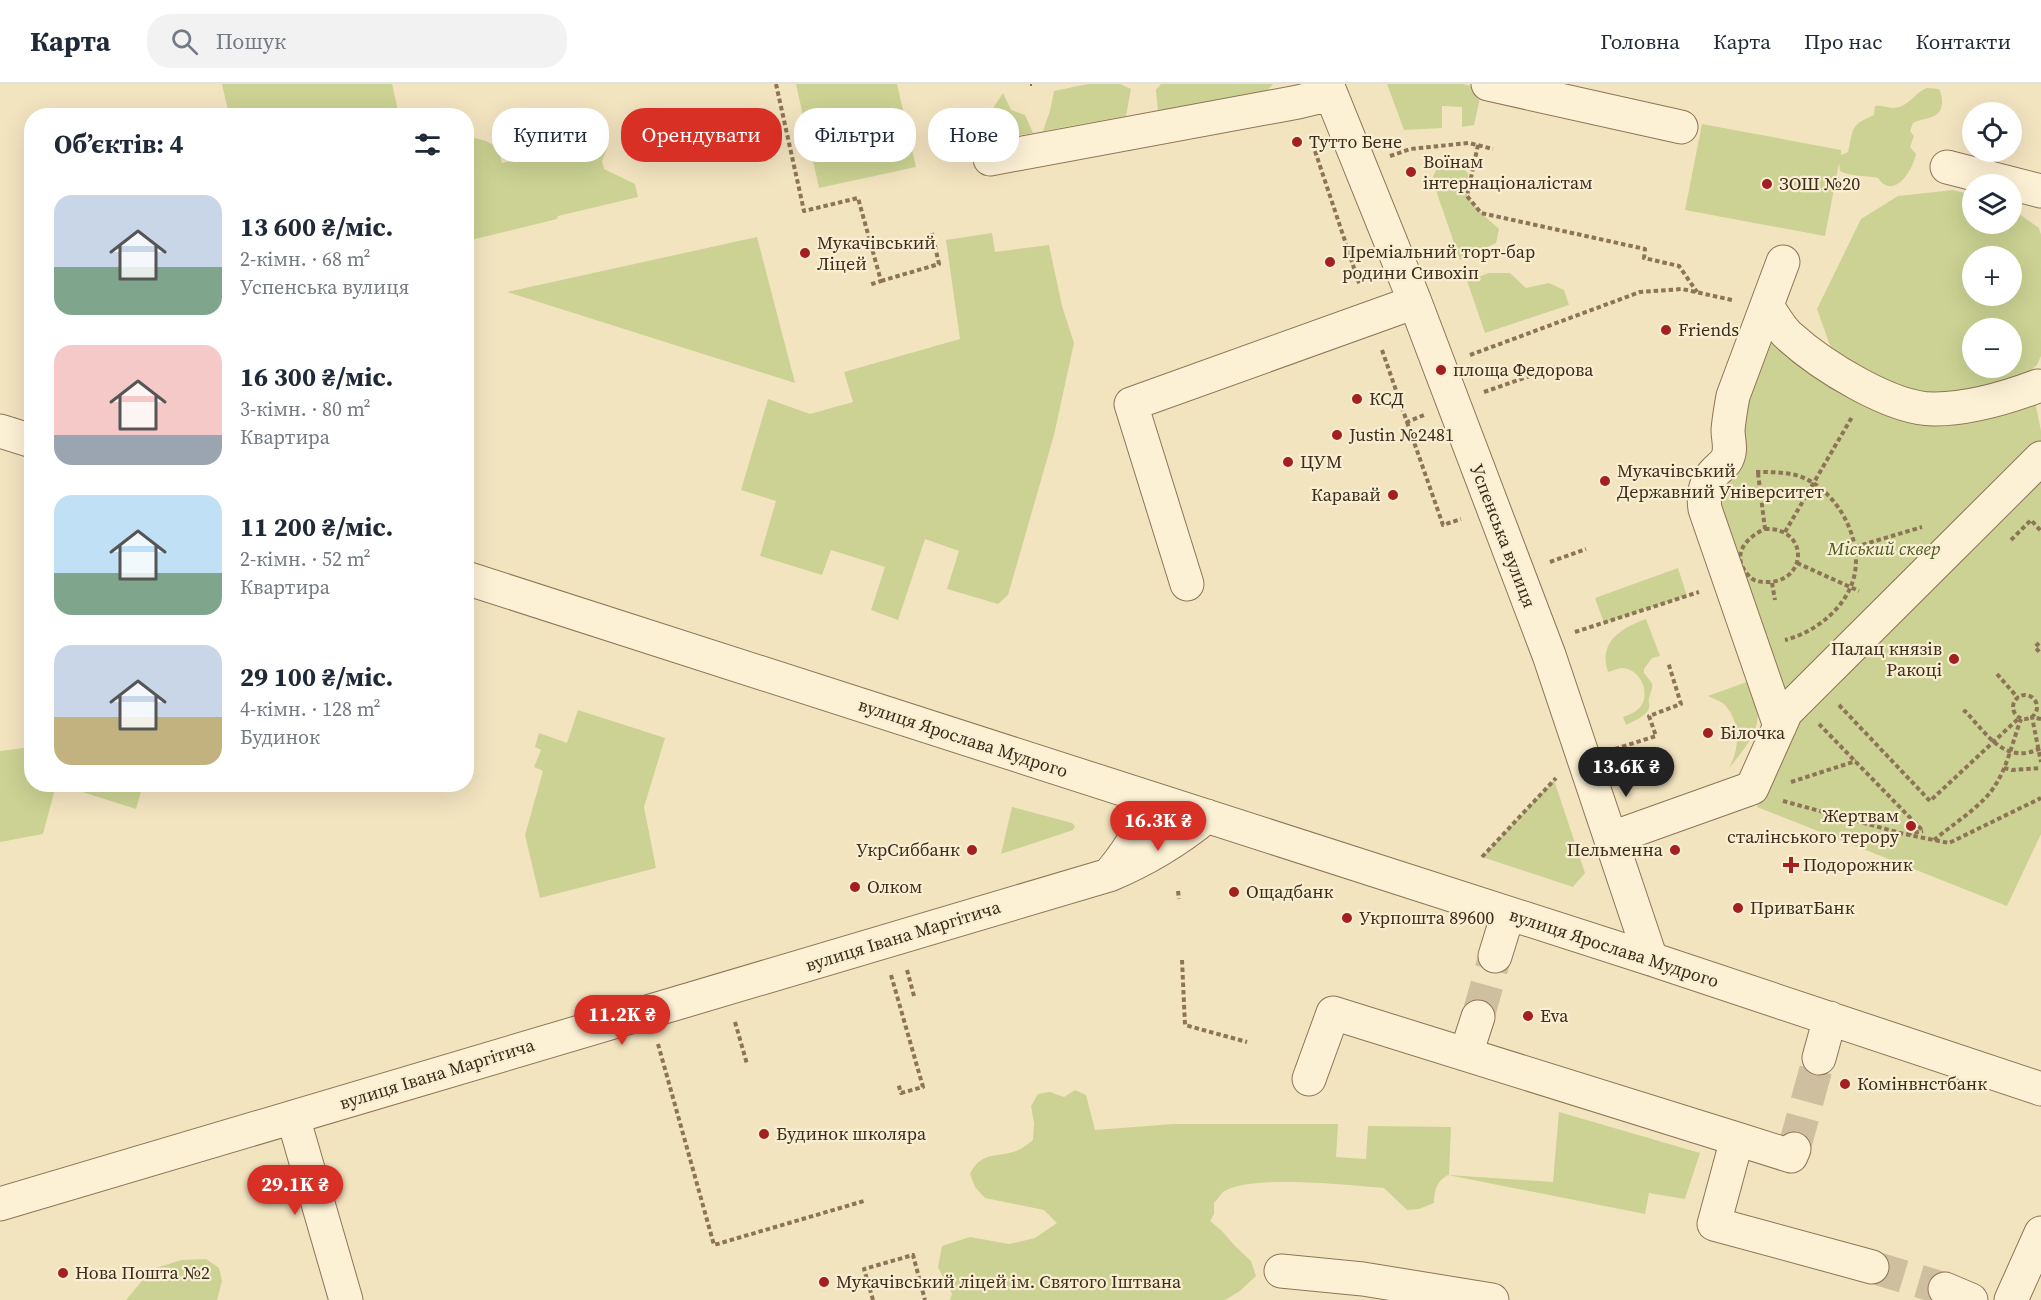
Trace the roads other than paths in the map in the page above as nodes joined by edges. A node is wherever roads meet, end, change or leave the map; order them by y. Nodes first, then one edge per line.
1 (1488, 84) edge
2 (1333, 98) edge
3 (1682, 127) dead end
4 (1019, 154) edge
5 (1947, 167) dead end
6 (2041, 190) edge
7 (1783, 262) dead end
8 (1415, 302) junction
9 (1761, 320) junction
10 (2040, 388) edge
11 (0, 432) edge
12 (24, 439) edge
13 (2041, 458) edge
14 (474, 581) edge
15 (1187, 584) dead end
16 (1788, 713) junction
17 (1153, 799) junction
18 (1207, 816) junction
19 (1612, 838) junction
20 (1108, 875) junction
21 (1508, 914) junction
22 (1495, 956) tunnel mouth
23 (1652, 958) junction
24 (1478, 1017) tunnel mouth
25 (1830, 1018) junction
26 (1466, 1054) junction
27 (1819, 1058) tunnel mouth
28 (1309, 1079) dead end
29 (2041, 1089) edge
30 (293, 1117) junction
31 (1737, 1139) junction
32 (1794, 1149) dead end
33 (0, 1204) edge
34 (2041, 1233) edge
35 (1872, 1267) tunnel mouth
36 (1281, 1271) dead end
37 (346, 1300) edge
38 (1492, 1300) edge
39 (2011, 1300) edge

1 - 3 street
2 - 4 street
2 - 8 street, Успенська вулиця
5 - 6 street
7 - 9 street
8 - 15 street
8 - 19 street, Успенська вулиця
9 - 10 street
9 - 16 street
11 - 12 street
13 - 16 street
14 - 17 street, вулиця Ярослава Мудрого
16 - 19 street
17 - 18 street, вулиця Ярослава Мудрого
17 - 20 street
18 - 20 street, вулиця Івана Маргітича
18 - 21 street, вулиця Ярослава Мудрого
19 - 23 street, Успенська вулиця
20 - 30 street, вулиця Івана Маргітича
21 - 22 street
21 - 23 street, вулиця Ярослава Мудрого
23 - 25 street, вулиця Ярослава Мудрого
24 - 26 street
25 - 27 street
25 - 29 street, вулиця Ярослава Мудрого
26 - 28 street
26 - 31 street
30 - 33 street, вулиця Івана Маргітича
30 - 37 street
31 - 32 street
31 - 35 street
34 - 39 street
36 - 38 street

